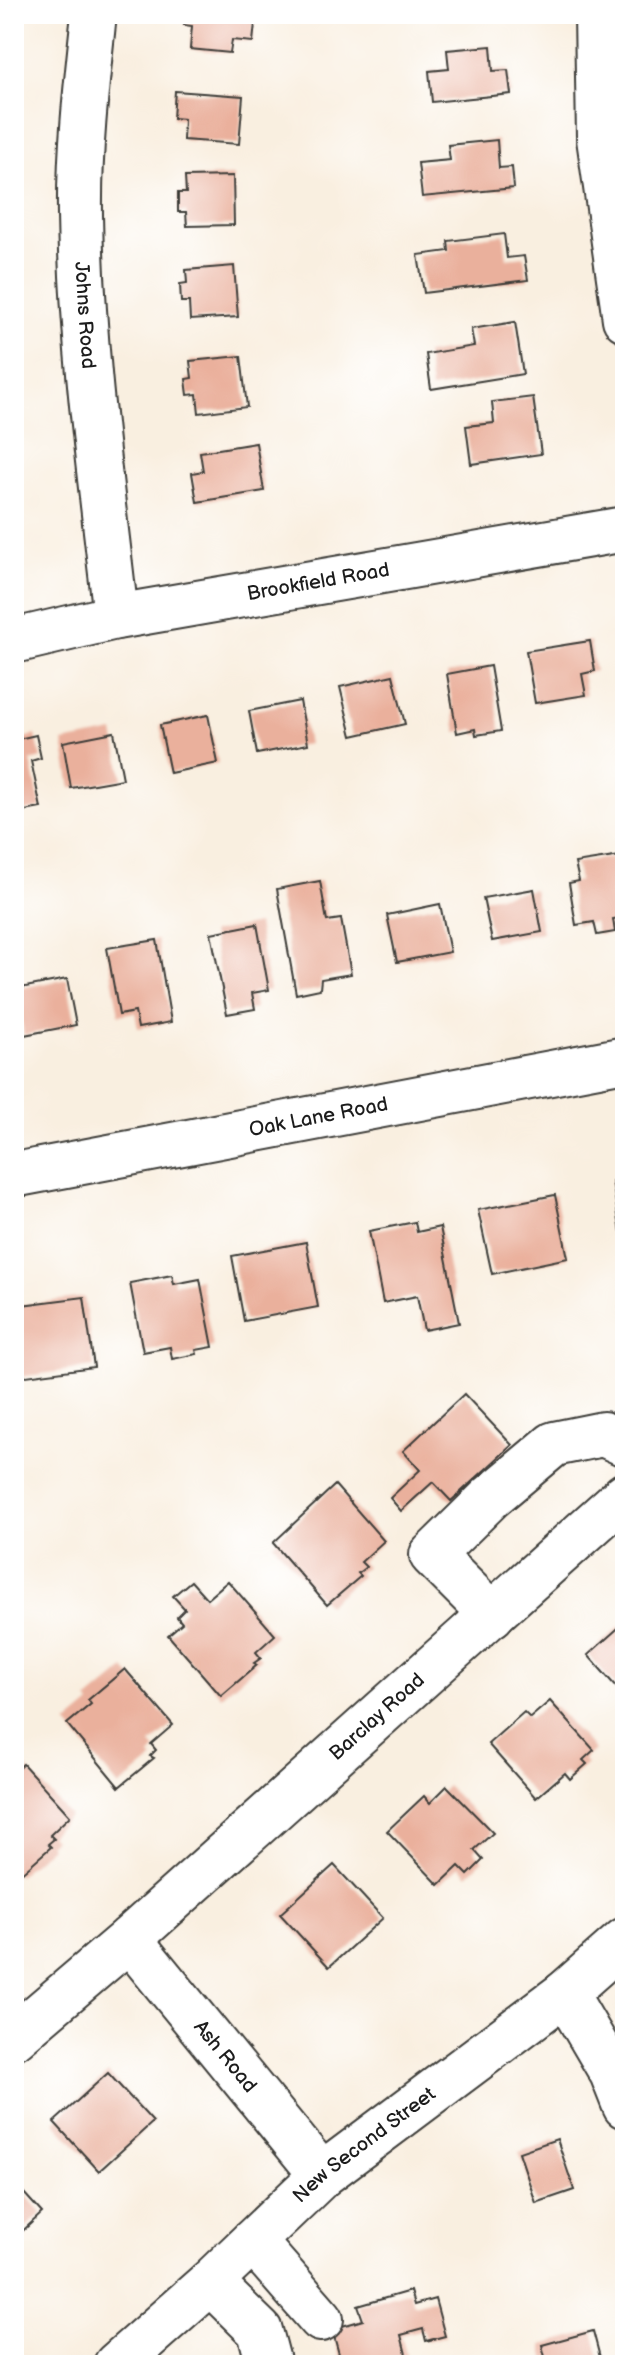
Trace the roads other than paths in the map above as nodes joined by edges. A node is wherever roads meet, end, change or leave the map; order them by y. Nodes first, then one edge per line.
1 (94, 14) edge
2 (597, 14) edge
3 (625, 319) edge
4 (625, 529) edge
5 (116, 617) junction
6 (14, 641) edge
7 (625, 1059) edge
8 (14, 1175) edge
9 (625, 1444) edge
10 (625, 1495) edge
11 (492, 1615) junction
12 (129, 1939) junction
13 (625, 1940) edge
14 (565, 1993) junction
15 (14, 2037) edge
16 (625, 2106) edge
17 (322, 2175) junction
18 (253, 2241) junction
19 (210, 2282) junction
20 (321, 2319) dead end
21 (116, 2365) edge
22 (269, 2365) edge

1 - 5 street, Johns Road
2 - 3 street
4 - 5 street, Brookfield Road
5 - 6 street, Brookfield Road
7 - 8 street, Oak Lane Road
9 - 11 street
10 - 11 street, Barclay Road
11 - 12 street, Barclay Road
12 - 15 street, Barclay Road
12 - 17 street, Ash Road
13 - 14 street, New Second Street
14 - 16 street
14 - 17 street, New Second Street
17 - 18 street, New Second Street
18 - 19 street, New Second Street
18 - 20 street
19 - 21 street, New Second Street
19 - 22 street

